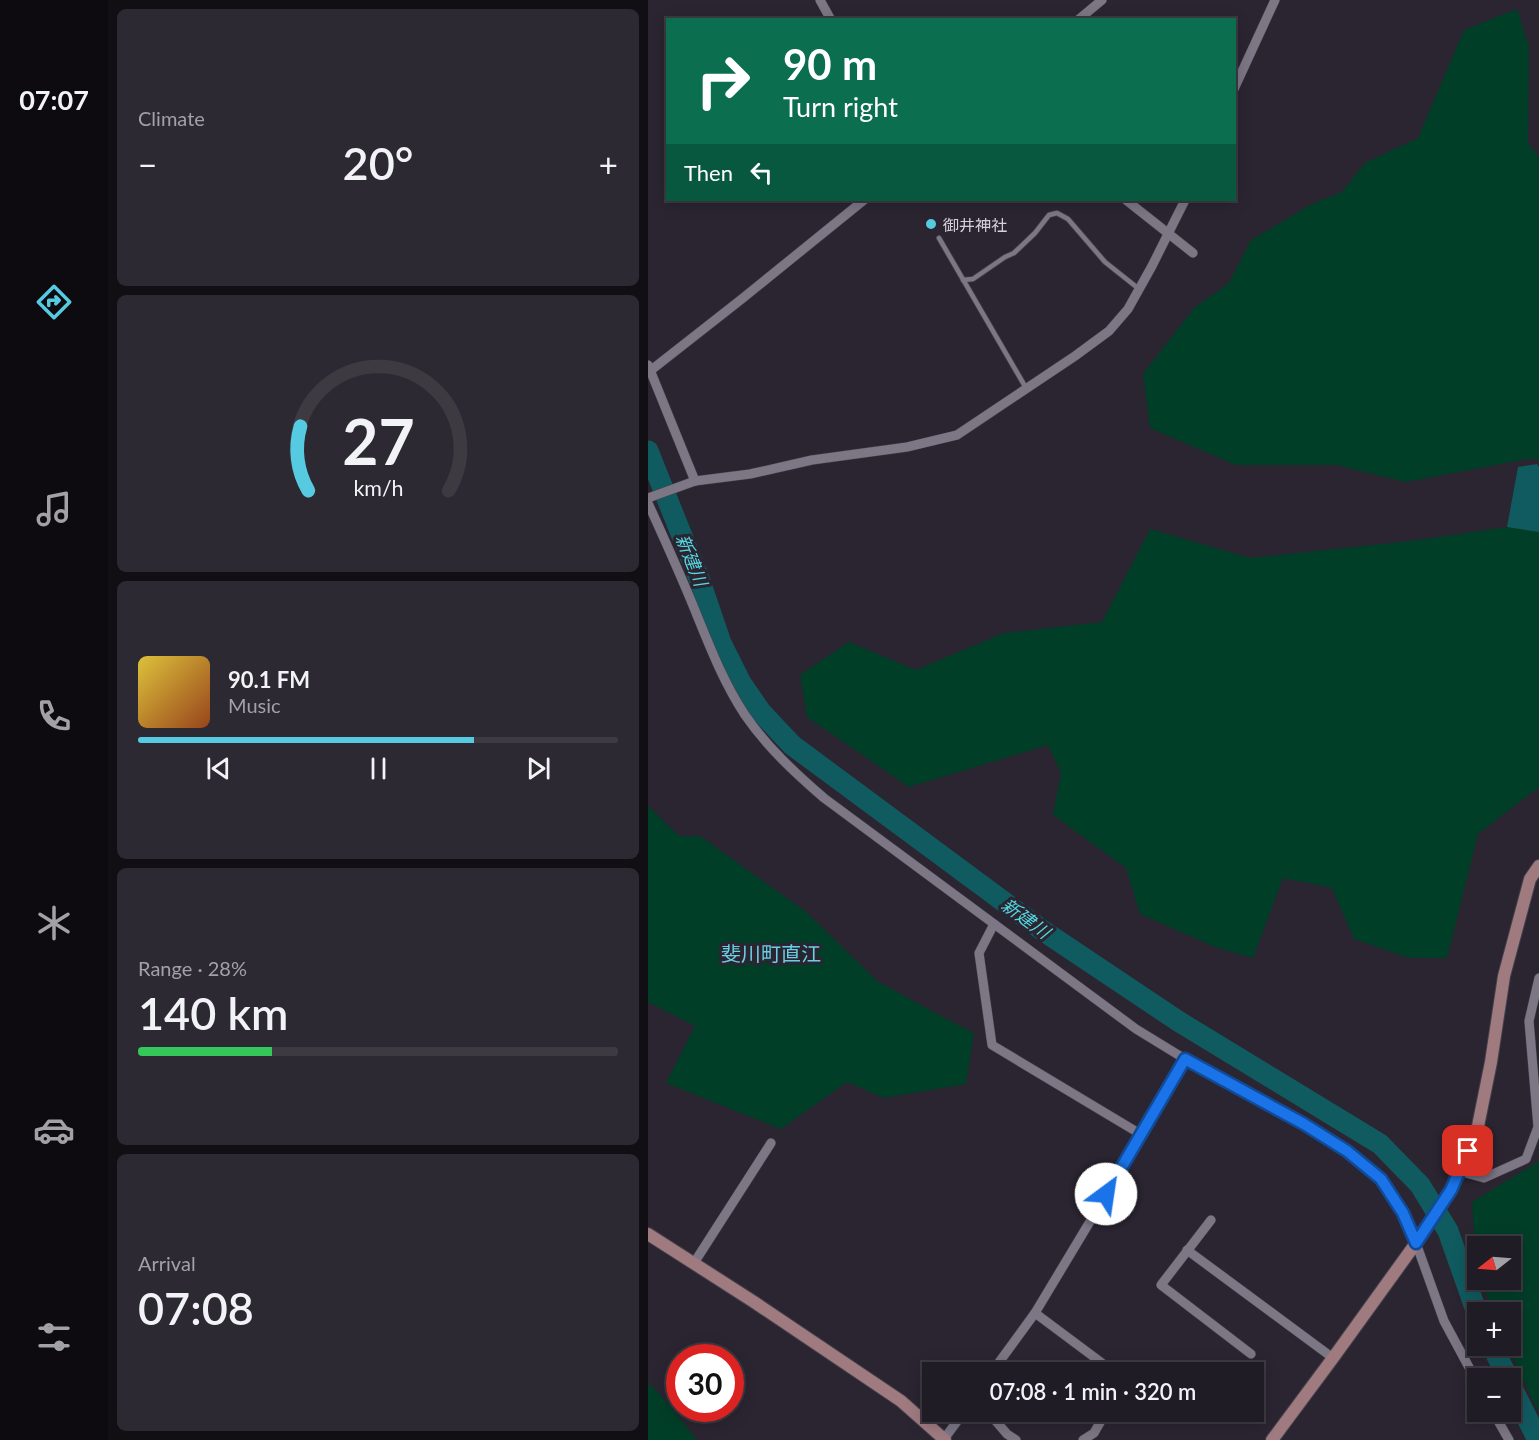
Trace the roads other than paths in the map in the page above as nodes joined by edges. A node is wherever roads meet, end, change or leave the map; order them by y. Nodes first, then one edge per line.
1 (820, 0) edge
2 (1102, 0) edge
3 (1275, 0) edge
4 (830, 18) edge
5 (1080, 18) edge
6 (1236, 85) edge
7 (863, 201) edge
8 (1127, 201) edge
9 (1184, 201) edge
10 (1168, 234) junction
11 (939, 238) dead end
12 (1192, 253) dead end
13 (963, 280) junction
14 (1140, 289) junction
15 (649, 368) edge
16 (1026, 388) junction
17 (693, 482) junction
18 (649, 499) edge
19 (1539, 866) edge
20 (994, 924) junction
21 (1539, 978) edge
22 (1185, 1059) junction
23 (1142, 1135) junction
24 (771, 1143) dead end
25 (1459, 1171) junction
26 (1211, 1220) dead end
27 (648, 1234) edge
28 (1416, 1243) junction
29 (1187, 1250) junction
30 (694, 1263) junction
31 (1035, 1313) junction
32 (1251, 1354) dead end
33 (1333, 1358) junction
34 (999, 1362) edge
35 (1101, 1362) edge
36 (1469, 1368) edge
37 (957, 1422) edge
38 (997, 1422) edge
39 (1100, 1422) edge
40 (1499, 1422) edge
41 (945, 1440) edge
42 (1016, 1440) edge
43 (1083, 1440) edge
44 (1272, 1440) edge
45 (1509, 1440) edge

1 - 4 street
2 - 5 street
3 - 6 street
7 - 15 street
8 - 10 street
9 - 10 street
10 - 12 street
10 - 14 street
11 - 13 lane
13 - 14 lane
13 - 16 lane
14 - 16 street
15 - 17 street
16 - 17 street
17 - 18 street
18 - 20 street
19 - 25 street
20 - 22 street
20 - 23 street
21 - 25 street
22 - 23 street
22 - 28 street
23 - 31 street
24 - 30 street
25 - 28 street
26 - 29 street
27 - 30 street
28 - 33 street
28 - 36 street
29 - 32 street
29 - 33 street
30 - 41 street
31 - 34 street
31 - 35 street
33 - 44 street
37 - 41 street
38 - 42 street
39 - 43 street
40 - 45 street

